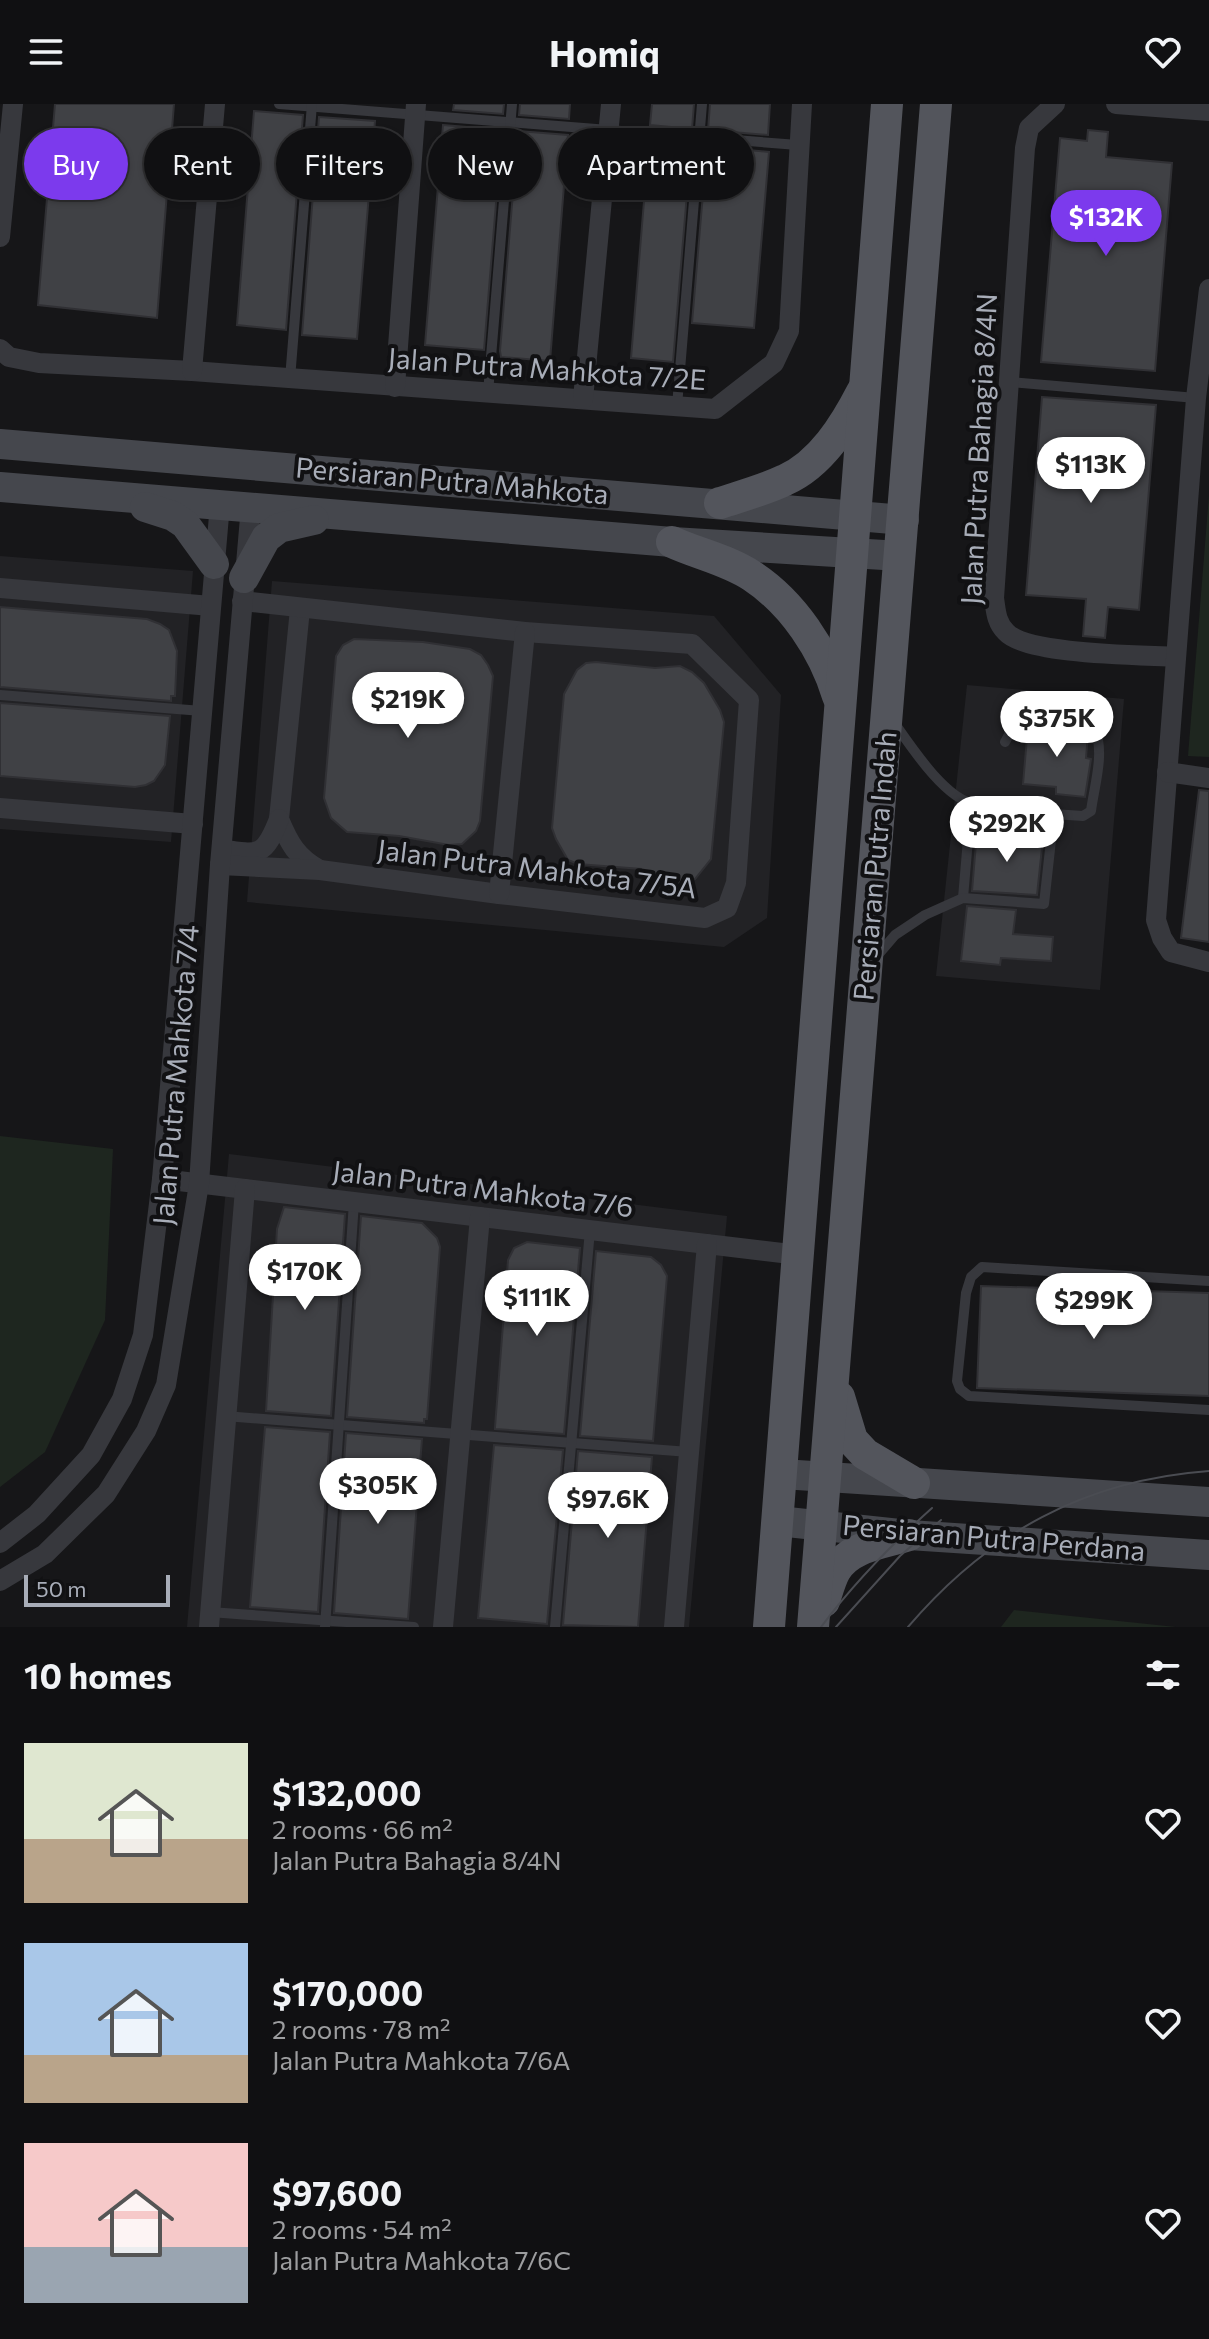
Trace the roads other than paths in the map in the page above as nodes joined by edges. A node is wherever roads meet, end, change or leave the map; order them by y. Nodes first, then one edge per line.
1 (13, 104) edge
2 (215, 104) edge
3 (279, 104) edge
4 (512, 104) edge
5 (611, 104) edge
6 (702, 104) edge
7 (802, 104) edge
8 (887, 104) edge
9 (936, 104) edge
10 (1055, 104) edge
11 (1116, 104) edge
12 (312, 105) edge
13 (416, 110) edge
14 (1209, 111) edge
15 (511, 123) junction
16 (572, 128) edge
17 (609, 128) edge
18 (700, 128) edge
19 (754, 142) edge
20 (798, 145) junction
21 (602, 200) edge
22 (694, 200) edge
23 (0, 237) edge
24 (1209, 289) edge
25 (1208, 300) edge
26 (0, 349) edge
27 (192, 371) junction
28 (290, 379) junction
29 (867, 382) junction
30 (1009, 382) junction
31 (395, 387) junction
32 (488, 393) junction
33 (1196, 398) junction
34 (583, 399) junction
35 (677, 406) junction
36 (0, 444) edge
37 (128, 454) junction
38 (355, 473) junction
39 (0, 487) edge
40 (128, 497) junction
41 (235, 498) junction
42 (720, 503) junction
43 (335, 513) junction
44 (856, 515) junction
45 (904, 520) junction
46 (672, 542) junction
47 (853, 554) junction
48 (900, 556) junction
49 (214, 564) junction
50 (0, 588) edge
51 (243, 590) junction
52 (211, 606) junction
53 (300, 609) junction
54 (525, 632) junction
55 (1176, 657) junction
56 (0, 695) edge
57 (841, 707) junction
58 (202, 711) junction
59 (888, 713) junction
60 (1005, 742) dead end
61 (1167, 772) junction
62 (1209, 778) edge
63 (971, 804) junction
64 (0, 808) edge
65 (1053, 814) junction
66 (279, 819) junction
67 (193, 824) junction
68 (221, 857) junction
69 (320, 870) junction
70 (499, 894) junction
71 (963, 898) junction
72 (1209, 962) edge
73 (867, 967) junction
74 (162, 1179) junction
75 (199, 1184) junction
76 (245, 1189) junction
77 (354, 1202) junction
78 (480, 1217) junction
79 (590, 1230) junction
80 (707, 1244) junction
81 (799, 1255) junction
82 (1209, 1281) edge
83 (834, 1379) junction
84 (1209, 1410) edge
85 (225, 1416) junction
86 (339, 1425) junction
87 (459, 1434) junction
88 (570, 1443) junction
89 (689, 1452) junction
90 (782, 1474) junction
91 (826, 1477) junction
92 (914, 1483) junction
93 (1209, 1502) edge
94 (778, 1521) junction
95 (822, 1524) junction
96 (909, 1535) junction
97 (0, 1543) edge
98 (1209, 1555) edge
99 (0, 1581) edge
100 (210, 1619) edge
101 (325, 1624) edge
102 (414, 1627) edge
103 (443, 1627) edge
104 (555, 1627) edge
105 (674, 1627) edge
106 (769, 1627) edge
107 (814, 1627) edge

1 - 23 street
2 - 27 street
3 - 12 lane
4 - 15 lane
5 - 17 street
6 - 18 lane
7 - 20 street, Jalan Putra Mahkota 7/2E
8 - 29 main road, Persiaran Putra Indah
9 - 45 main road, Persiaran Putra Indah
10 - 30 street, Jalan Putra Bahagia 8/4N
11 - 14 street
12 - 13 lane
12 - 28 lane
13 - 15 lane
13 - 31 street
15 - 16 lane
15 - 32 lane
19 - 20 lane
20 - 35 street, Jalan Putra Mahkota 7/2E
21 - 34 street
22 - 35 lane
24 - 25 street
25 - 33 street
26 - 27 street, Jalan Putra Mahkota 7/2E
27 - 28 street, Jalan Putra Mahkota 7/2E
28 - 31 street, Jalan Putra Mahkota 7/2E
29 - 42 main road
29 - 44 main road, Persiaran Putra Indah
30 - 33 lane
30 - 55 street, Jalan Putra Bahagia 8/4N
31 - 32 street, Jalan Putra Mahkota 7/2E
32 - 34 street, Jalan Putra Mahkota 7/2E
33 - 55 street
34 - 35 street, Jalan Putra Mahkota 7/2E
36 - 37 street, Persiaran Putra Mahkota
37 - 38 street, Persiaran Putra Mahkota
37 - 41 street
38 - 41 street
38 - 42 street, Persiaran Putra Mahkota
39 - 40 street, Persiaran Putra Mahkota
40 - 41 street, Persiaran Putra Mahkota
40 - 49 street
41 - 43 street, Persiaran Putra Mahkota
41 - 49 street, Jalan Putra Mahkota 7/4
41 - 51 street, Jalan Putra Mahkota 7/4
42 - 44 street, Persiaran Putra Mahkota
43 - 46 street, Persiaran Putra Mahkota
43 - 51 street
44 - 45 street, Persiaran Putra Mahkota
44 - 47 main road, Persiaran Putra Indah
45 - 48 main road, Persiaran Putra Indah
46 - 47 street, Persiaran Putra Mahkota
46 - 57 main road
47 - 48 street, Persiaran Putra Mahkota
47 - 57 main road, Persiaran Putra Indah
48 - 59 main road, Persiaran Putra Indah
49 - 52 street, Jalan Putra Mahkota 7/4
50 - 52 street
51 - 53 street, Jalan Putra Mahkota 7/5A
51 - 68 street, Jalan Putra Mahkota 7/4
52 - 58 street, Jalan Putra Mahkota 7/4
53 - 54 street, Jalan Putra Mahkota 7/5A
53 - 66 street
54 - 70 street
54 - 70 street, Jalan Putra Mahkota 7/5A
55 - 61 street
56 - 58 lane
57 - 81 main road, Persiaran Putra Indah
58 - 67 street, Jalan Putra Mahkota 7/4
59 - 63 lane
59 - 73 main road, Persiaran Putra Indah
60 - 65 lane
61 - 62 street
61 - 72 street
63 - 65 lane
63 - 71 lane
64 - 67 street
65 - 71 lane
66 - 68 street
66 - 69 street
67 - 74 street, Jalan Putra Mahkota 7/4
68 - 69 street, Jalan Putra Mahkota 7/5A
68 - 75 street, Jalan Putra Mahkota 7/4
69 - 70 street, Jalan Putra Mahkota 7/5A
71 - 73 lane
73 - 83 main road, Persiaran Putra Indah
74 - 75 street, Jalan Putra Mahkota 7/6
74 - 97 street, Jalan Putra Mahkota 7/4
75 - 76 street, Jalan Putra Mahkota 7/6
75 - 99 street, Jalan Putra Mahkota 7/4
76 - 77 street, Jalan Putra Mahkota 7/6
76 - 85 street
77 - 78 street, Jalan Putra Mahkota 7/6
77 - 86 lane
78 - 79 street, Jalan Putra Mahkota 7/6
78 - 87 street
79 - 80 street, Jalan Putra Mahkota 7/6
79 - 88 lane
80 - 81 street, Jalan Putra Mahkota 7/6
80 - 89 street
81 - 90 main road, Persiaran Putra Indah
82 - 84 lane
83 - 91 main road, Persiaran Putra Indah
83 - 92 main road
85 - 86 lane
85 - 100 street
86 - 87 lane
86 - 101 lane
87 - 88 lane
87 - 103 street
88 - 89 lane
88 - 104 lane
89 - 105 street
90 - 91 street, Persiaran Putra Perdana
90 - 94 main road, Persiaran Putra Indah
91 - 92 street, Persiaran Putra Perdana
91 - 95 main road, Persiaran Putra Indah
92 - 93 street, Persiaran Putra Perdana
94 - 95 street, Persiaran Putra Perdana
94 - 106 main road, Persiaran Putra Indah
95 - 96 street, Persiaran Putra Perdana
95 - 107 main road, Persiaran Putra Indah
96 - 98 street, Persiaran Putra Perdana
96 - 107 main road
100 - 101 lane
101 - 102 lane

